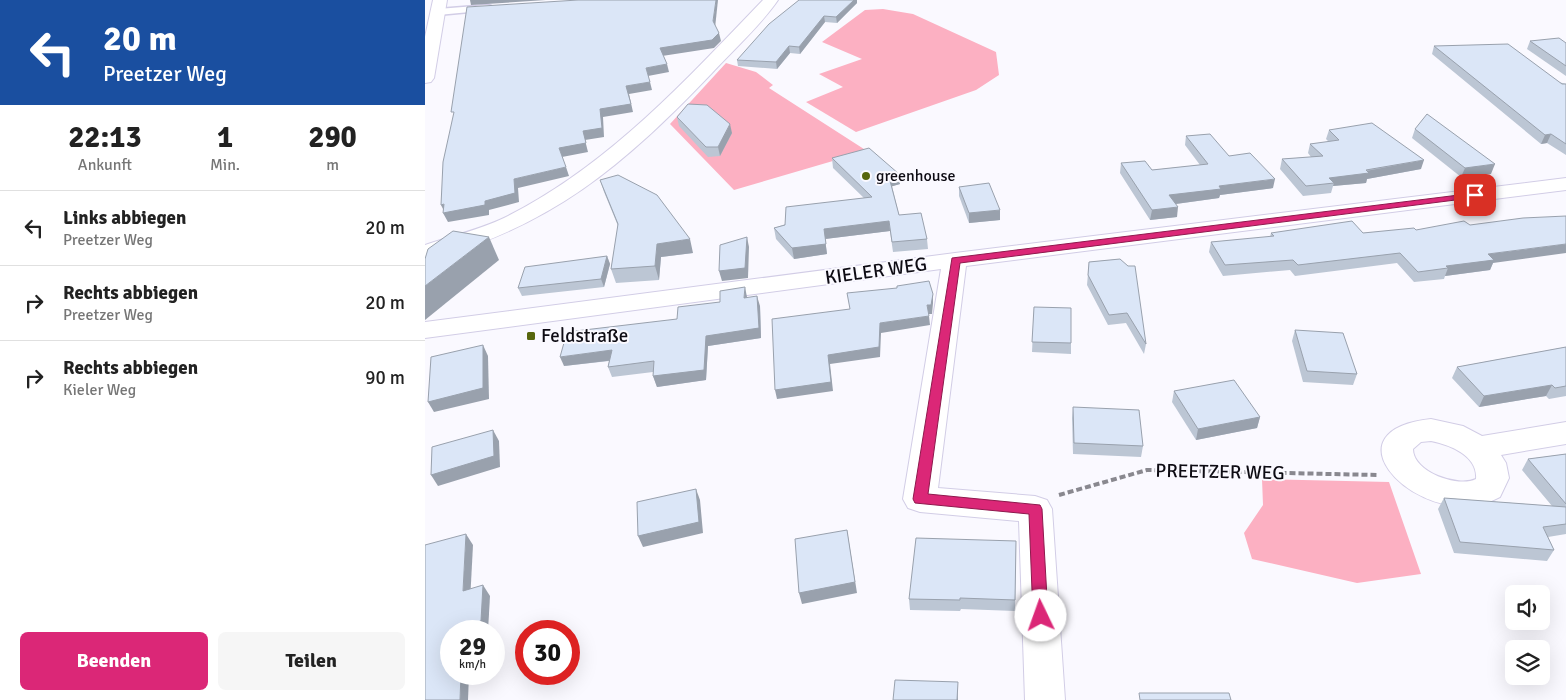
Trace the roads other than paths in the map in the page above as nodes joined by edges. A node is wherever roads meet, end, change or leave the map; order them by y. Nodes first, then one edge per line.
1 (771, 0) edge
2 (439, 6) edge
3 (496, 8) edge
4 (425, 78) edge
5 (1566, 184) edge
6 (425, 253) edge
7 (955, 260) junction
8 (425, 330) edge
9 (1566, 433) edge
10 (1478, 448) junction
11 (1045, 700) edge

1 - 6 street
2 - 3 lane
2 - 4 street
5 - 7 street, KIELER WEG
7 - 8 street, KIELER WEG
7 - 11 street
9 - 10 street
10 - 10 street

